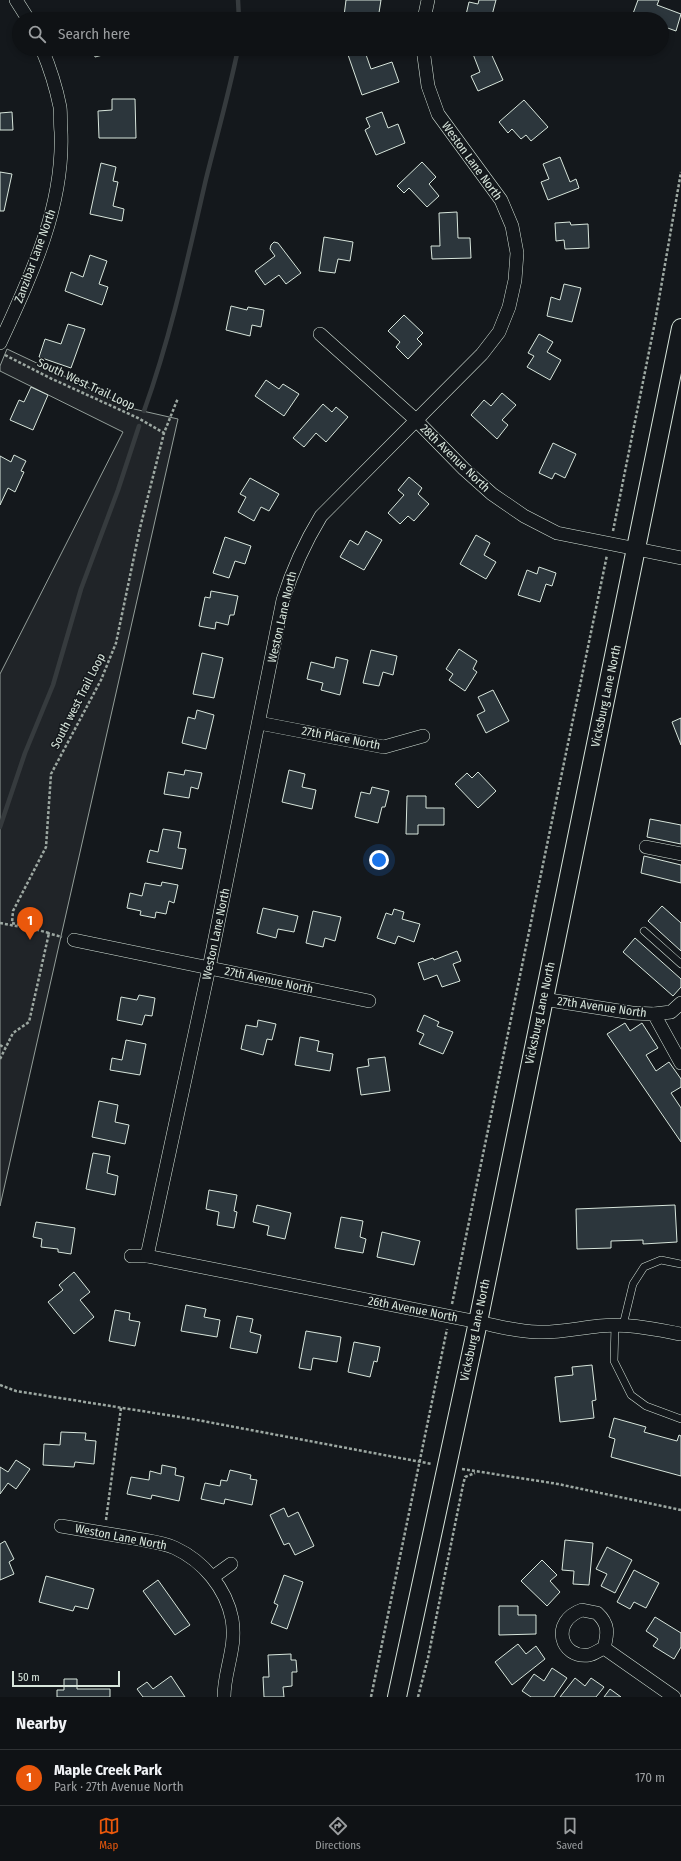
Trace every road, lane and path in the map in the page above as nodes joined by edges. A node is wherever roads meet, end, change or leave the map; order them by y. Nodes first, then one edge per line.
1 (16, 0) edge
2 (428, 0) edge
3 (24, 12) edge
4 (425, 12) edge
5 (45, 56) edge
6 (424, 56) edge
7 (681, 172) edge
8 (681, 328) edge
9 (320, 334) dead end
10 (0, 343) edge
11 (0, 352) edge
12 (178, 398) dead end
13 (416, 420) junction
14 (164, 433) junction
15 (609, 544) junction
16 (636, 549) junction
17 (681, 558) edge
18 (258, 722) junction
19 (422, 736) dead end
20 (646, 847) dead end
21 (681, 854) edge
22 (0, 923) edge
23 (644, 930) dead end
24 (49, 933) junction
25 (74, 940) joint
26 (681, 964) edge
27 (209, 968) junction
28 (543, 999) junction
29 (369, 1002) dead end
30 (681, 1003) edge
31 (654, 1014) junction
32 (0, 1045) edge
33 (6, 1048) junction
34 (0, 1059) edge
35 (681, 1063) edge
36 (131, 1256) dead end
37 (147, 1256) junction
38 (681, 1264) edge
39 (450, 1316) junction
40 (478, 1322) junction
41 (619, 1325) junction
42 (681, 1334) edge
43 (0, 1385) edge
44 (121, 1408) junction
45 (681, 1419) edge
46 (419, 1461) junction
47 (446, 1466) junction
48 (478, 1472) junction
49 (681, 1510) edge
50 (61, 1526) dead end
51 (104, 1533) junction
52 (231, 1564) dead end
53 (213, 1577) junction
54 (604, 1648) dead end
55 (224, 1697) edge
56 (371, 1697) edge
57 (397, 1697) edge
58 (418, 1697) edge
59 (674, 1697) edge

1 - 3 street
2 - 4 street
5 - 10 street, Zanzibar Lane North
6 - 13 street, Weston Lane North
7 - 15 path
8 - 16 main road, Vicksburg Lane North
9 - 13 street, 28th Avenue North
11 - 14 path, South West Trail Loop
12 - 14 path, South west Trail Loop
13 - 15 street, 28th Avenue North
13 - 18 street, Weston Lane North
14 - 24 path, South west Trail Loop
15 - 16 street, 28th Avenue North
15 - 39 path
16 - 17 street, 28th Avenue North
16 - 28 main road, Vicksburg Lane North
18 - 19 street, 27th Place North
18 - 27 street, Weston Lane North
20 - 21 street
22 - 24 path
23 - 26 lane
24 - 25 path
24 - 33 path
25 - 27 street, 27th Avenue North
27 - 29 street, 27th Avenue North
27 - 37 street, Weston Lane North
28 - 31 street, 27th Avenue North
28 - 40 main road, Vicksburg Lane North
30 - 31 street
31 - 35 street, 27th Avenue North
32 - 33 path
33 - 34 path
36 - 37 street, 26th Avenue North
37 - 39 street, 26th Avenue North
38 - 41 lane
39 - 40 street, 26th Avenue North
39 - 46 path
40 - 41 street, 26th Avenue North
40 - 47 main road, Vicksburg Lane North
41 - 42 street, 26th Avenue North
41 - 45 lane
43 - 44 path
44 - 46 path
44 - 51 path
46 - 47 path
46 - 56 path
47 - 48 path
47 - 57 main road, Vicksburg Lane North
48 - 49 path
48 - 58 path
50 - 51 street, Weston Lane North
51 - 53 street, Weston Lane North
52 - 53 street
53 - 55 street, Weston Lane North
54 - 59 street

